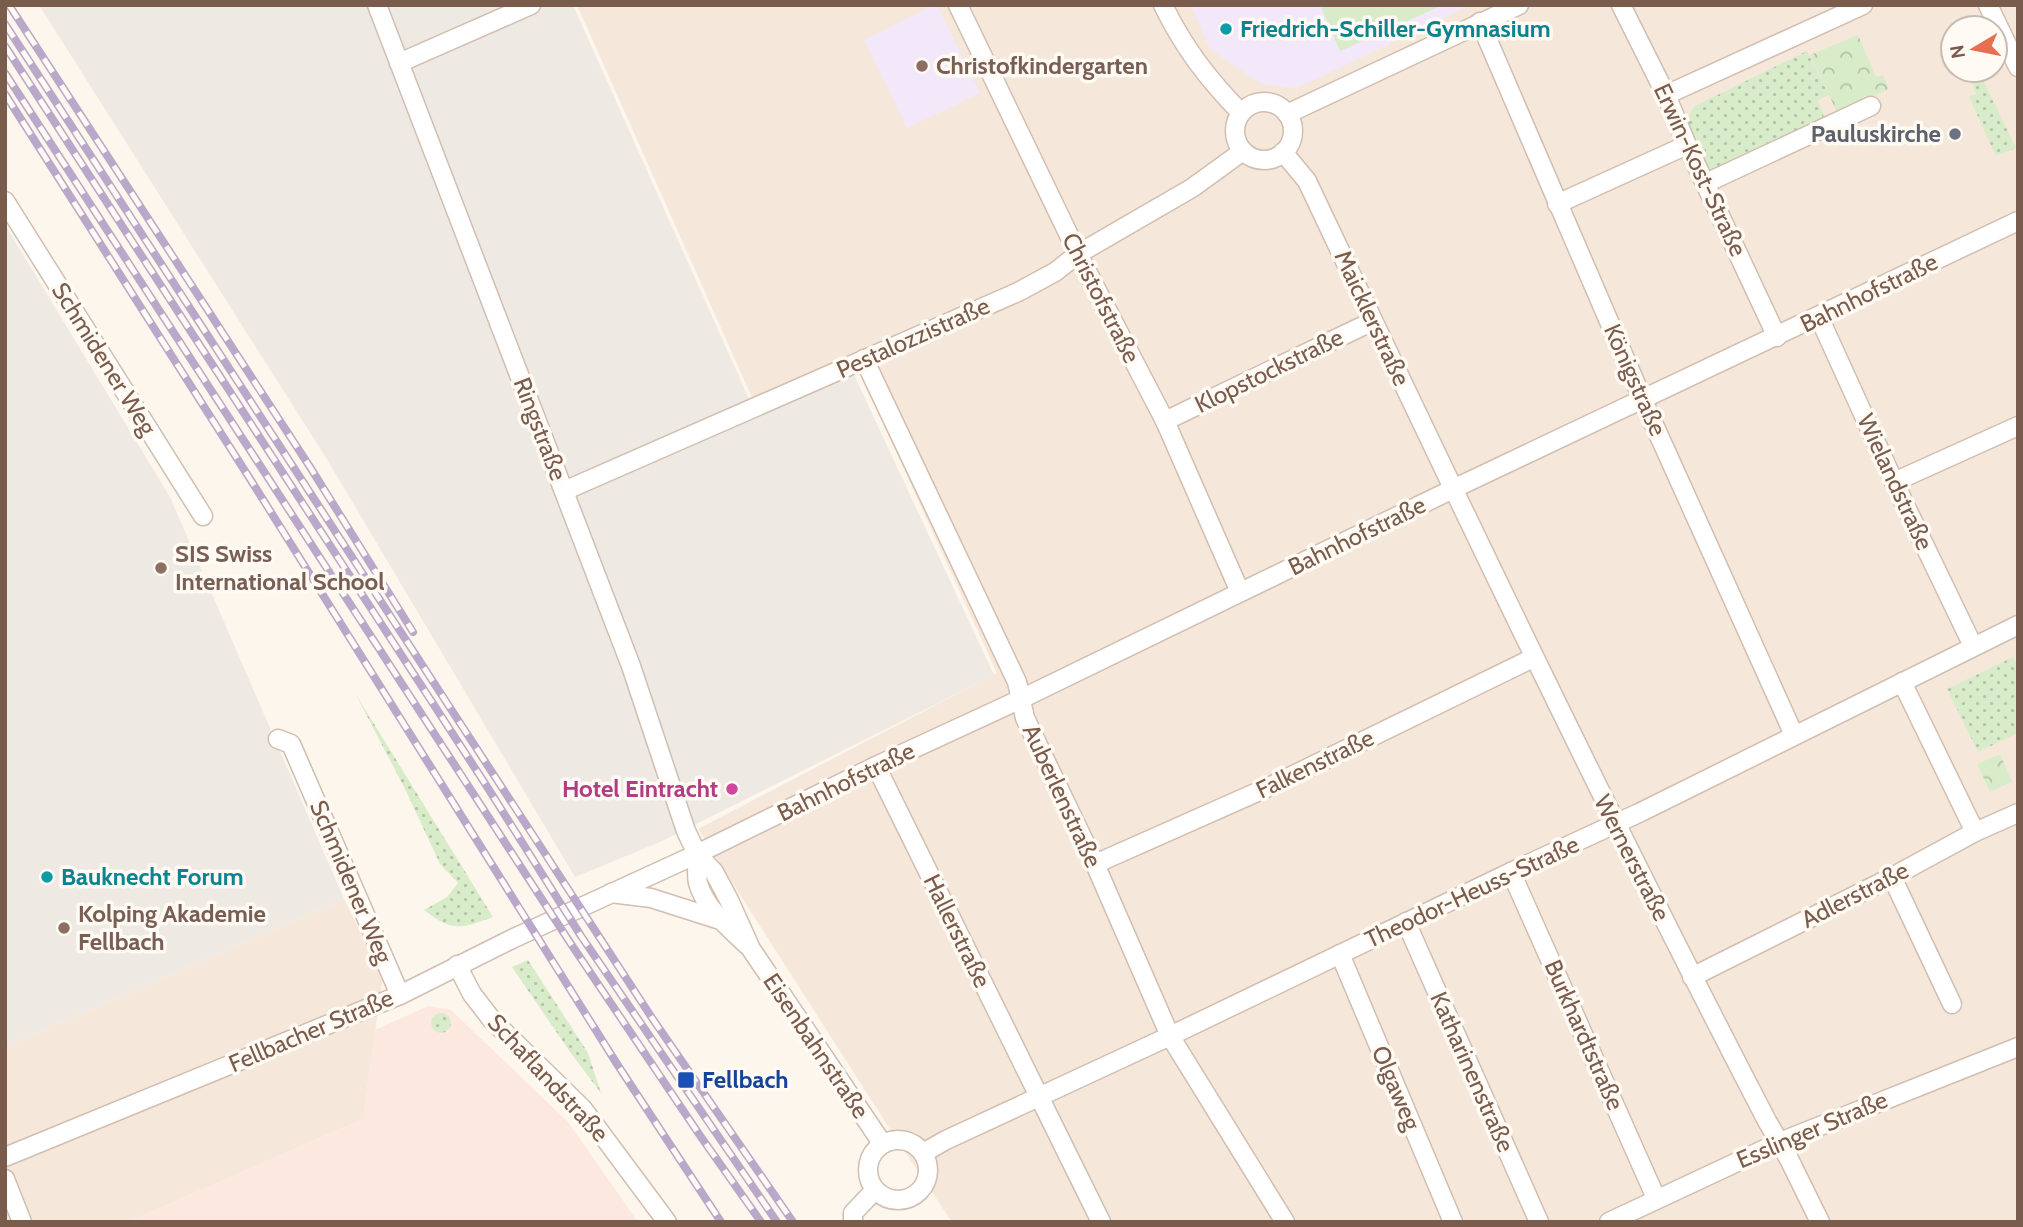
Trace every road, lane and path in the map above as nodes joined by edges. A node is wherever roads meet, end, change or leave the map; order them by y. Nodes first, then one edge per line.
1 (377, 5) edge
2 (531, 5) edge
3 (958, 5) edge
4 (1163, 5) edge
5 (1519, 5) edge
6 (1621, 5) edge
7 (1863, 5) edge
8 (1987, 5) edge
9 (1480, 22) junction
10 (2016, 57) edge
11 (399, 63) junction
12 (1666, 95) junction
13 (1871, 106) dead end
14 (1241, 113) junction
15 (1287, 114) junction
16 (1687, 145) junction
17 (1243, 151) junction
18 (1283, 152) junction
19 (1706, 183) junction
20 (5, 201) edge
21 (1558, 204) junction
22 (2018, 221) edge
23 (1079, 254) junction
24 (1819, 317) junction
25 (1373, 321) junction
26 (1777, 337) junction
27 (864, 359) junction
28 (1642, 398) junction
29 (1165, 421) junction
30 (2018, 426) edge
31 (1894, 482) junction
32 (1452, 489) junction
33 (564, 491) junction
34 (203, 516) dead end
35 (1240, 592) junction
36 (2018, 625) edge
37 (1973, 646) junction
38 (1533, 659) junction
39 (1902, 681) junction
40 (1021, 699) junction
41 (1794, 735) junction
42 (278, 739) dead end
43 (876, 766) junction
44 (2018, 813) edge
45 (1615, 824) junction
46 (1975, 832) junction
47 (697, 854) junction
48 (1095, 864) junction
49 (1511, 872) junction
50 (1892, 877) junction
51 (611, 893) junction
52 (720, 920) junction
53 (1406, 922) junction
54 (751, 949) junction
55 (1340, 954) junction
56 (457, 965) junction
57 (1692, 977) junction
58 (400, 995) junction
59 (1952, 1004) dead end
60 (1170, 1036) junction
61 (2018, 1047) edge
62 (1039, 1097) junction
63 (1780, 1142) junction
64 (882, 1143) junction
65 (923, 1153) junction
66 (5, 1157) edge
67 (5, 1180) edge
68 (875, 1190) junction
69 (1656, 1198) junction
70 (22, 1222) edge
71 (667, 1222) edge
72 (853, 1222) edge
73 (1101, 1222) edge
74 (1285, 1222) edge
75 (1453, 1222) edge
76 (1539, 1222) edge
77 (1609, 1222) edge
78 (1820, 1222) edge

1 - 11 street, Ringstraße
2 - 11 street
3 - 23 street, Christofstraße
4 - 14 street
5 - 9 street
6 - 12 street, Erwin-Kost-Straße
7 - 12 street
8 - 10 street
9 - 15 street
9 - 21 street, Königstraße
11 - 33 street, Ringstraße
12 - 16 street, Erwin-Kost-Straße
13 - 19 street
14 - 15 street
14 - 17 street
15 - 18 street
16 - 19 street, Erwin-Kost-Straße
16 - 21 street
17 - 18 street
17 - 23 street, Pestalozzistraße
18 - 25 street, Maicklerstraße
19 - 26 street, Erwin-Kost-Straße
20 - 34 street, Schmidener Weg
21 - 28 street, Königstraße
22 - 24 street, Bahnhofstraße
23 - 27 street, Pestalozzistraße
23 - 29 street, Christofstraße
24 - 26 street, Bahnhofstraße
24 - 31 street, Wielandstraße
25 - 29 street, Klopstockstraße
25 - 32 street, Maicklerstraße
26 - 28 street, Bahnhofstraße
27 - 33 street, Pestalozzistraße
27 - 40 street, Auberlenstraße
28 - 32 street, Bahnhofstraße
28 - 41 street, Königstraße
29 - 35 street, Christofstraße
30 - 31 street
31 - 37 street, Wielandstraße
32 - 35 street, Bahnhofstraße
32 - 38 street, Wernerstraße
33 - 47 street, Ringstraße
35 - 40 street, Bahnhofstraße
36 - 37 street, Theodor-Heuss-Straße
37 - 39 street, Theodor-Heuss-Straße
38 - 45 street, Wernerstraße
38 - 48 street, Falkenstraße
39 - 41 street, Theodor-Heuss-Straße
39 - 46 street
40 - 43 street, Bahnhofstraße
40 - 48 street, Auberlenstraße
41 - 45 street, Theodor-Heuss-Straße
42 - 58 street, Schmidener Weg
43 - 47 street, Bahnhofstraße
43 - 62 street, Hallerstraße
44 - 46 street, Adlerstraße
45 - 49 street, Theodor-Heuss-Straße
45 - 57 street, Wernerstraße
46 - 50 street, Adlerstraße
47 - 51 street, Fellbacher Straße
47 - 52 street, Eisenbahnstraße
47 - 54 street, Eisenbahnstraße
48 - 60 street, Auberlenstraße
49 - 53 street, Theodor-Heuss-Straße
49 - 69 street, Burkhardtstraße
50 - 57 street, Adlerstraße
50 - 59 street
51 - 52 street
51 - 56 street, Fellbacher Straße
52 - 54 street, Eisenbahnstraße
53 - 55 street, Theodor-Heuss-Straße
53 - 76 street, Katharinenstraße
54 - 64 street, Eisenbahnstraße
55 - 60 street, Theodor-Heuss-Straße
55 - 75 street, Olgaweg
56 - 58 street, Fellbacher Straße
56 - 71 street, Schaflandstraße
57 - 63 street, Wernerstraße
58 - 66 street, Fellbacher Straße
60 - 62 street, Theodor-Heuss-Straße
60 - 74 street, Auberlenstraße
61 - 63 street, Esslinger Straße
62 - 65 street, Theodor-Heuss-Straße
62 - 73 street, Hallerstraße
63 - 69 street, Esslinger Straße
63 - 78 street, Wernerstraße
64 - 65 street, Eisenbahnstraße
64 - 68 street, Eisenbahnstraße
65 - 68 street
67 - 70 street
68 - 72 street
69 - 77 street, Esslinger Straße

